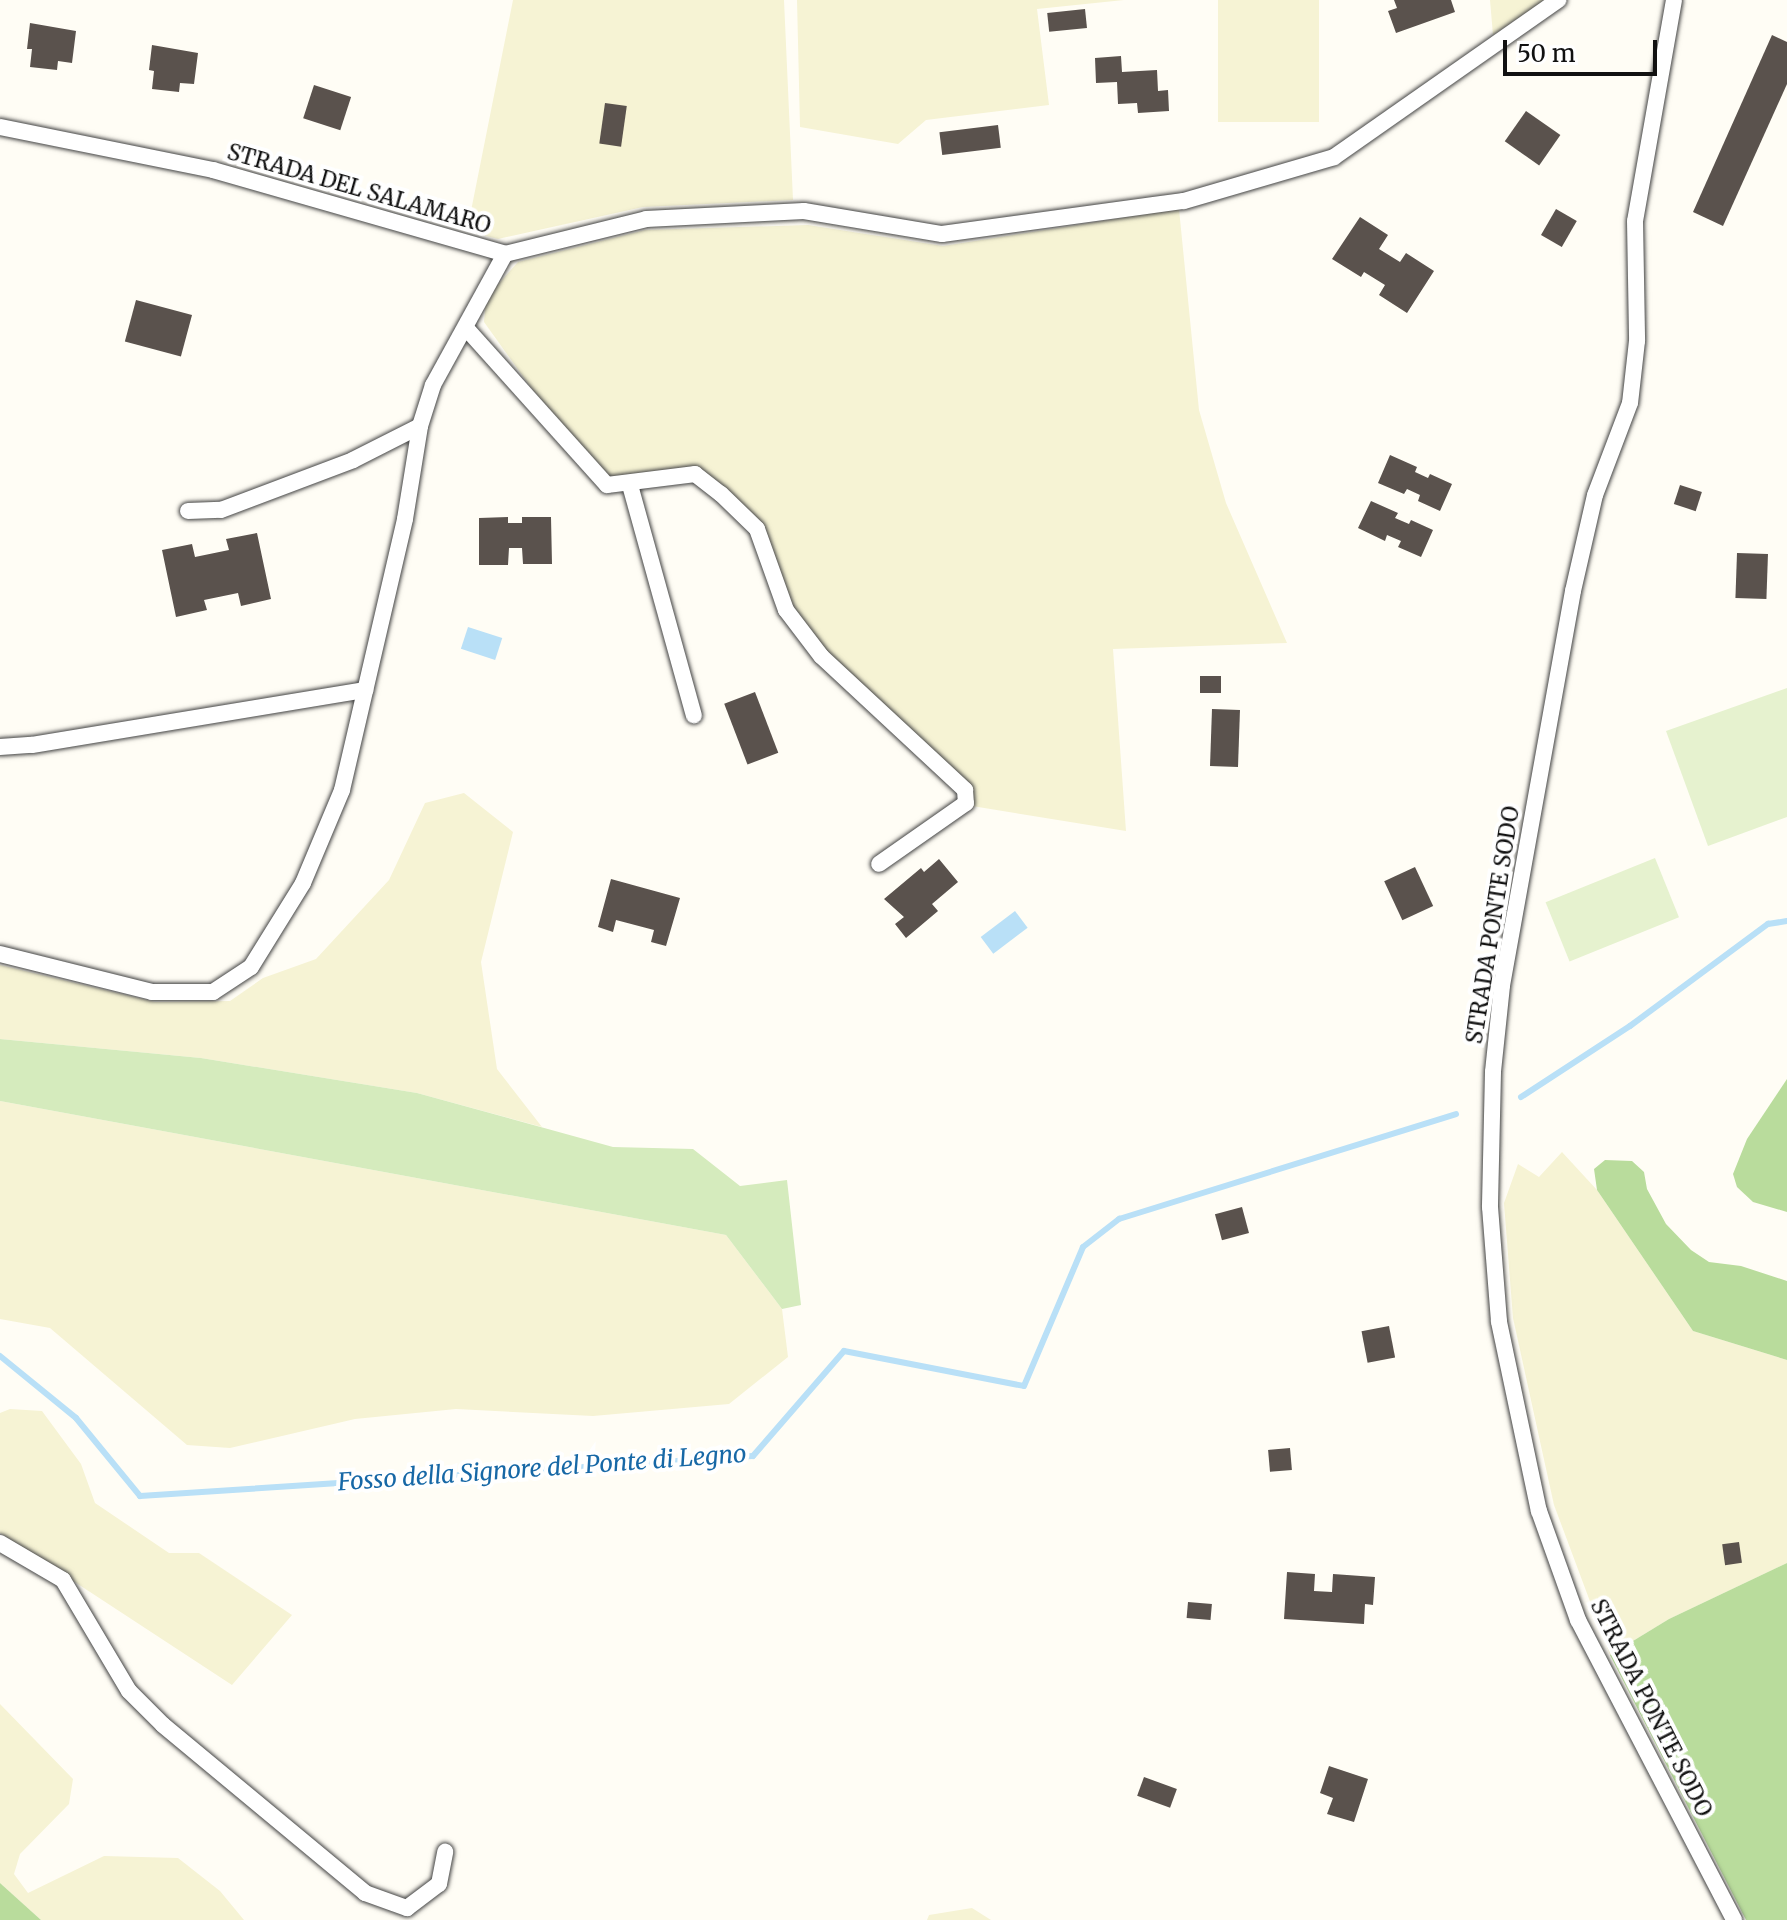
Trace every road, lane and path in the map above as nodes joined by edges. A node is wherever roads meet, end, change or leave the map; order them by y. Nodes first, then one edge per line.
1 (1558, 0) edge
2 (1674, 0) edge
3 (0, 127) edge
4 (505, 254) junction
5 (466, 328) junction
6 (420, 426) junction
7 (630, 485) junction
8 (188, 511) dead end
9 (366, 690) junction
10 (694, 715) dead end
11 (0, 747) edge
12 (879, 864) dead end
13 (0, 954) edge
14 (0, 1543) edge
15 (445, 1852) dead end
16 (1734, 1920) edge

1 - 4 street, STRADA DEL SALAMARO
2 - 16 street, STRADA PONTE SODO
3 - 4 street, STRADA DEL SALAMARO
4 - 5 street
5 - 6 street
5 - 7 street
6 - 8 street
6 - 9 street
7 - 10 street
7 - 12 street
9 - 11 street
9 - 13 street
14 - 15 street

